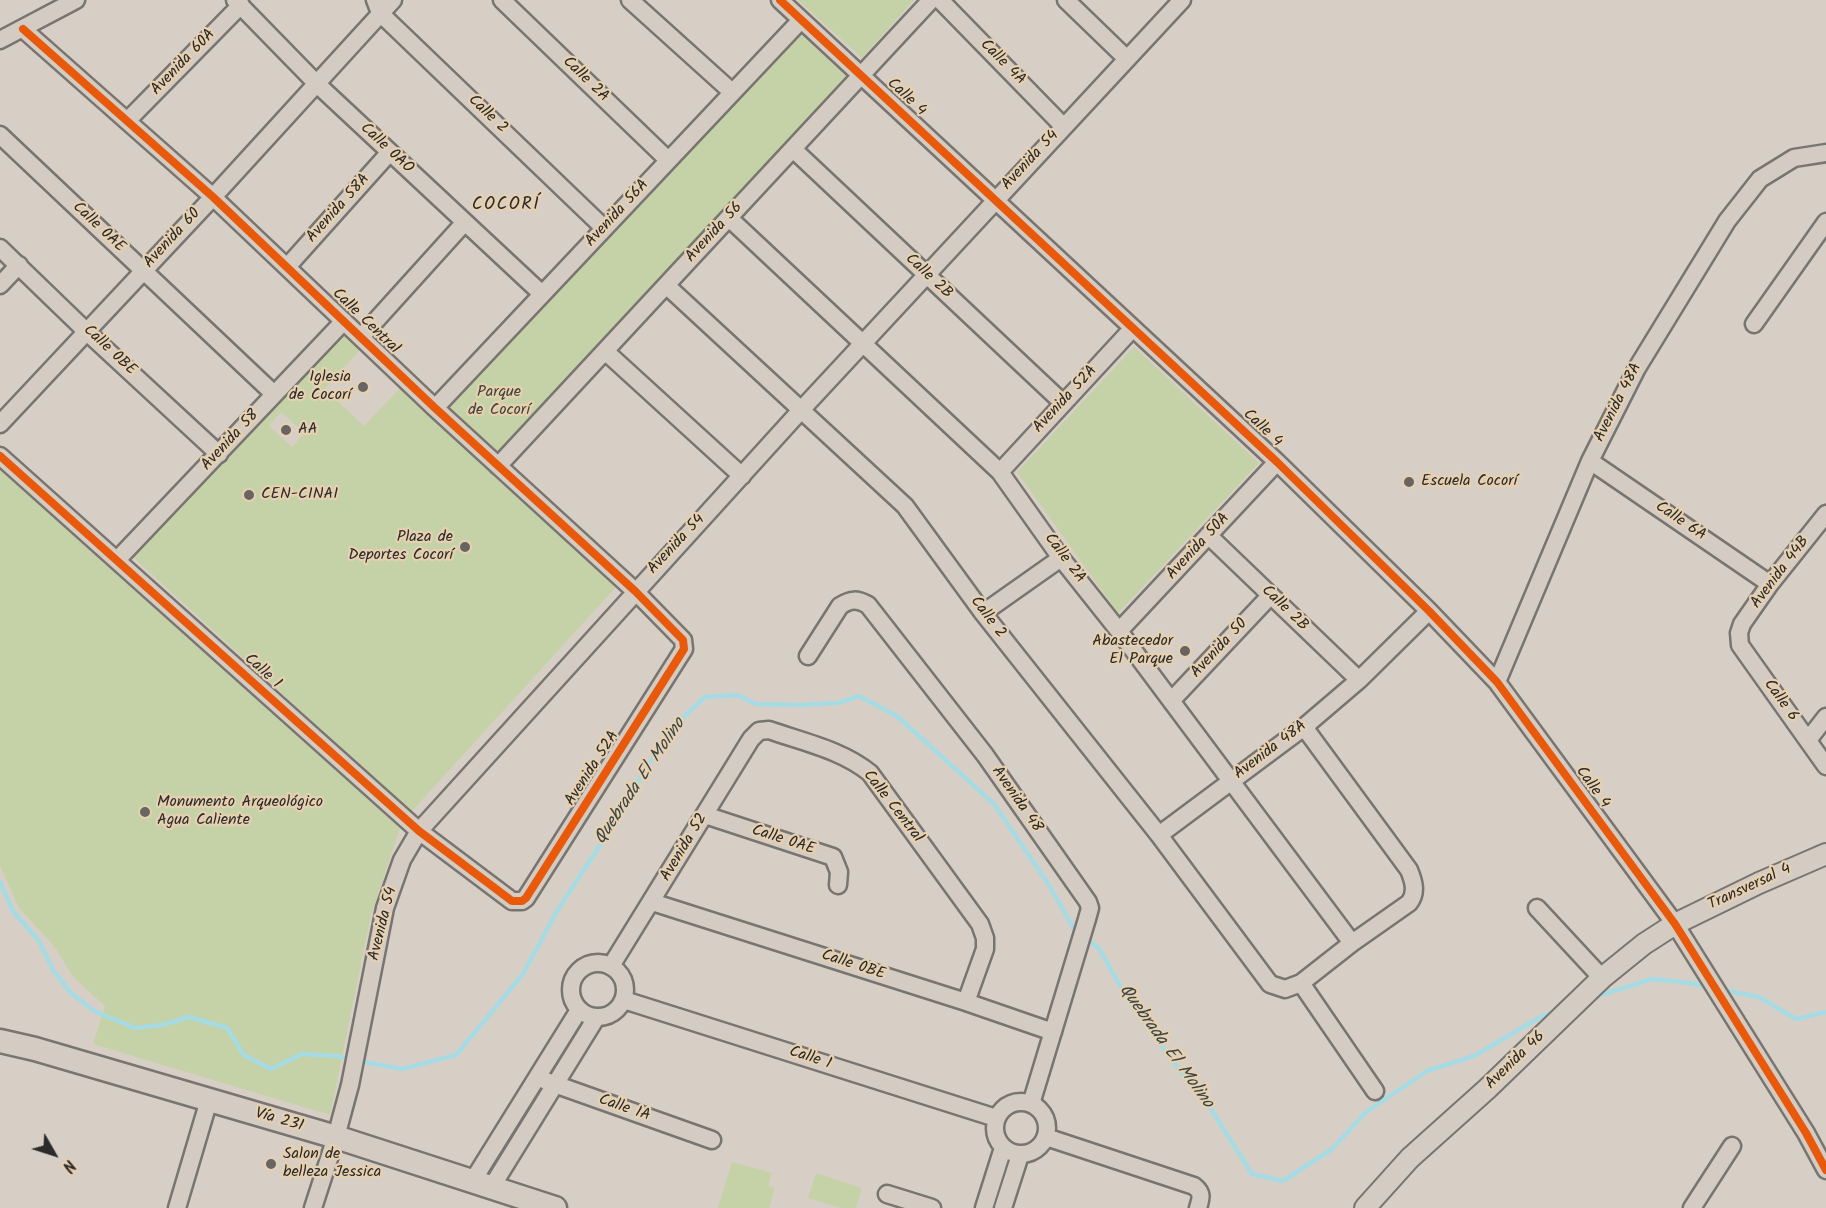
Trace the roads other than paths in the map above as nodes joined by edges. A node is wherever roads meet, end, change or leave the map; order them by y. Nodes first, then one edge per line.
1 (76, 0) edge
2 (393, 0) edge
3 (502, 0) edge
4 (630, 0) edge
5 (780, 0) edge
6 (931, 0) edge
7 (939, 0) edge
8 (1066, 0) edge
9 (1182, 0) edge
10 (238, 3) edge
11 (378, 7) edge
12 (801, 20) junction
13 (23, 29) junction
14 (0, 40) edge
15 (1127, 59) junction
16 (862, 75) junction
17 (317, 84) junction
18 (732, 92) junction
19 (127, 122) junction
20 (1064, 127) junction
21 (0, 135) edge
22 (793, 149) junction
23 (390, 152) junction
24 (1826, 153) edge
25 (668, 160) junction
26 (213, 197) junction
27 (995, 200) junction
28 (729, 218) junction
29 (465, 222) junction
30 (1826, 222) edge
31 (604, 228) junction
32 (0, 248) edge
33 (19, 265) junction
34 (288, 267) junction
35 (143, 271) junction
36 (925, 275) junction
37 (0, 285) edge
38 (667, 286) junction
39 (542, 294) junction
40 (344, 321) junction
41 (1754, 324) dead end
42 (1133, 328) junction
43 (87, 332) junction
44 (361, 337) junction
45 (863, 343) junction
46 (604, 351) junction
47 (274, 394) junction
48 (1063, 404) junction
49 (435, 408) junction
50 (802, 409) junction
51 (0, 423) edge
52 (219, 454) junction
53 (0, 456) edge
54 (1590, 461) junction
55 (1277, 462) junction
56 (498, 466) junction
57 (1000, 472) junction
58 (742, 476) junction
59 (1826, 514) edge
60 (1209, 536) junction
61 (1061, 558) junction
62 (117, 560) junction
63 (1770, 584) junction
64 (635, 591) junction
65 (1270, 596) junction
66 (1429, 612) junction
67 (983, 613) junction
68 (1119, 632) junction
69 (1739, 633) joint
70 (683, 640) joint
71 (808, 656) dead end
72 (1359, 680) junction
73 (1497, 682) junction
74 (1172, 701) junction
75 (1826, 717) edge
76 (1304, 727) junction
77 (759, 732) joint
78 (1808, 740) junction
79 (1826, 766) edge
80 (1231, 781) junction
81 (705, 815) junction
82 (419, 831) junction
83 (1159, 835) junction
84 (1826, 854) edge
85 (838, 885) dead end
86 (512, 901) joint
87 (652, 902) junction
88 (1537, 909) dead end
89 (1675, 924) junction
90 (1352, 943) junction
91 (611, 966) junction
92 (1599, 981) junction
93 (1301, 983) junction
94 (624, 1000) junction
95 (966, 1002) junction
96 (579, 1010) junction
97 (596, 1018) junction
98 (1053, 1032) junction
99 (0, 1041) edge
100 (537, 1077) junction
101 (555, 1084) junction
102 (1374, 1091) dead end
103 (209, 1100) junction
104 (1031, 1104) junction
105 (996, 1118) junction
106 (336, 1137) junction
107 (1046, 1137) junction
108 (712, 1140) dead end
109 (1732, 1146) dead end
110 (1003, 1148) junction
111 (1020, 1155) junction
112 (1826, 1170) edge
113 (481, 1185) junction
114 (887, 1194) dead end
115 (177, 1208) edge
116 (313, 1208) edge
117 (555, 1208) edge
118 (932, 1208) edge
119 (984, 1208) edge
120 (1003, 1208) edge
121 (1198, 1208) edge
122 (1365, 1208) edge
123 (1692, 1208) edge

1 - 13 street
2 - 11 street, Avenida 60
3 - 25 street, Calle 2A
4 - 18 street
5 - 12 street, Calle 4
6 - 16 street, Avenida 56
7 - 20 street, Calle 4A
8 - 15 street
9 - 15 street, Avenida 54
10 - 17 street, Calle 0AO
10 - 19 street, Avenida 60A
11 - 17 street, Avenida 60
11 - 31 street, Calle 2
12 - 16 street, Calle 4
12 - 18 street, Avenida 56A
13 - 14 street
13 - 19 street, Calle Central
15 - 20 street, Avenida 54
16 - 22 street, Avenida 56
16 - 27 street, Calle 4
17 - 23 street, Calle 0AO
17 - 26 street, Avenida 60
18 - 25 street, Avenida 56A
19 - 26 street, Calle Central
20 - 27 street, Avenida 54
21 - 35 street, Calle 0AE
22 - 28 street, Avenida 56
22 - 36 street, Calle 2B
23 - 29 street, Calle 0AO
23 - 34 street, Avenida 58A
24 - 54 street, Avenida 48A
25 - 31 street, Avenida 56A
26 - 34 street, Calle Central
26 - 35 street, Avenida 60
27 - 36 street, Avenida 54
27 - 42 street, Calle 4
28 - 38 street, Avenida 56
28 - 45 street, Calle 2A
29 - 39 street, Calle 0AO
29 - 44 street
30 - 41 street
31 - 39 street, Avenida 56A
32 - 33 street, Calle 0BE
33 - 37 street
33 - 43 street, Calle 0BE
34 - 40 street, Calle Central
35 - 43 street, Avenida 60
35 - 47 street, Calle 0AE
36 - 45 street, Avenida 54
36 - 48 street, Calle 2B
38 - 46 street, Avenida 56
38 - 50 street, Calle 2
39 - 49 street, Avenida 56A
40 - 44 street, Calle Central
40 - 47 street, Avenida 58
42 - 48 street, Avenida 52A
42 - 55 street, Calle 4
43 - 51 street, Avenida 60
43 - 52 street, Calle 0BE
44 - 49 street, Calle Central
45 - 50 street, Avenida 54
45 - 57 street, Calle 2A
46 - 56 street, Avenida 56
46 - 58 street
47 - 52 street, Avenida 58
48 - 57 street, Avenida 52A
49 - 56 street, Calle Central
50 - 58 street, Avenida 54
50 - 67 street, Calle 2
52 - 62 street, Avenida 58
53 - 62 street, Calle 1
54 - 63 street, Calle 6A
54 - 73 street, Avenida 48A
55 - 60 street, Avenida 50A
55 - 66 street, Calle 4
56 - 64 street, Calle Central
57 - 61 street, Calle 2A
58 - 64 street, Avenida 54
59 - 63 street, Avenida 44B
60 - 65 street, Calle 2B
60 - 68 street, Avenida 50A
61 - 67 street
61 - 68 street, Calle 2A
62 - 82 street, Calle 1
63 - 69 street, Avenida 44B
64 - 70 street, Calle Central
64 - 82 street, Avenida 54
65 - 72 street, Calle 2B
65 - 74 street, Avenida 50
66 - 72 street, Avenida 48A
66 - 73 street, Calle 4
67 - 83 street, Calle 2
68 - 74 street, Calle 2A
69 - 78 street, Calle 6
70 - 86 street, Avenida 52A
71 - 98 street, Avenida 48
72 - 76 street, Avenida 48A
73 - 89 street, Calle 4
74 - 80 street, Calle 2A
75 - 78 street
76 - 80 street, Avenida 48A
76 - 90 street
77 - 81 street, Avenida 52
77 - 95 street, Calle Central
78 - 79 street, Calle 6
80 - 83 street, Avenida 48A
80 - 90 street, Calle 2A
81 - 85 street, Calle 0AE
81 - 87 street, Avenida 52
82 - 86 street, Calle 1
82 - 106 street, Avenida 54
83 - 93 street, Calle 2
84 - 89 street, Transversal 4
87 - 91 street, Avenida 52
87 - 95 street, Calle 0BE
88 - 92 street
89 - 92 street, Avenida 46
89 - 112 street, Calle 4
90 - 93 street
91 - 94 street
91 - 96 street
92 - 122 street, Avenida 46
93 - 102 street
94 - 97 street
94 - 105 street, Calle 1
95 - 98 street, Calle 0BE
96 - 97 street
96 - 100 street
97 - 101 street
98 - 104 street, Avenida 48
99 - 103 main road, Vía 231
100 - 101 street, Calle 1A
100 - 113 street
101 - 108 street, Calle 1A
101 - 113 street
103 - 106 main road, Vía 231
103 - 115 street
104 - 105 street
104 - 107 street
105 - 110 street
106 - 113 main road, Vía 231
106 - 116 street, Avenida 54
107 - 111 street
107 - 121 street
109 - 123 street
110 - 111 street
110 - 119 street
111 - 120 street
113 - 117 main road, Vía 231
114 - 118 street

